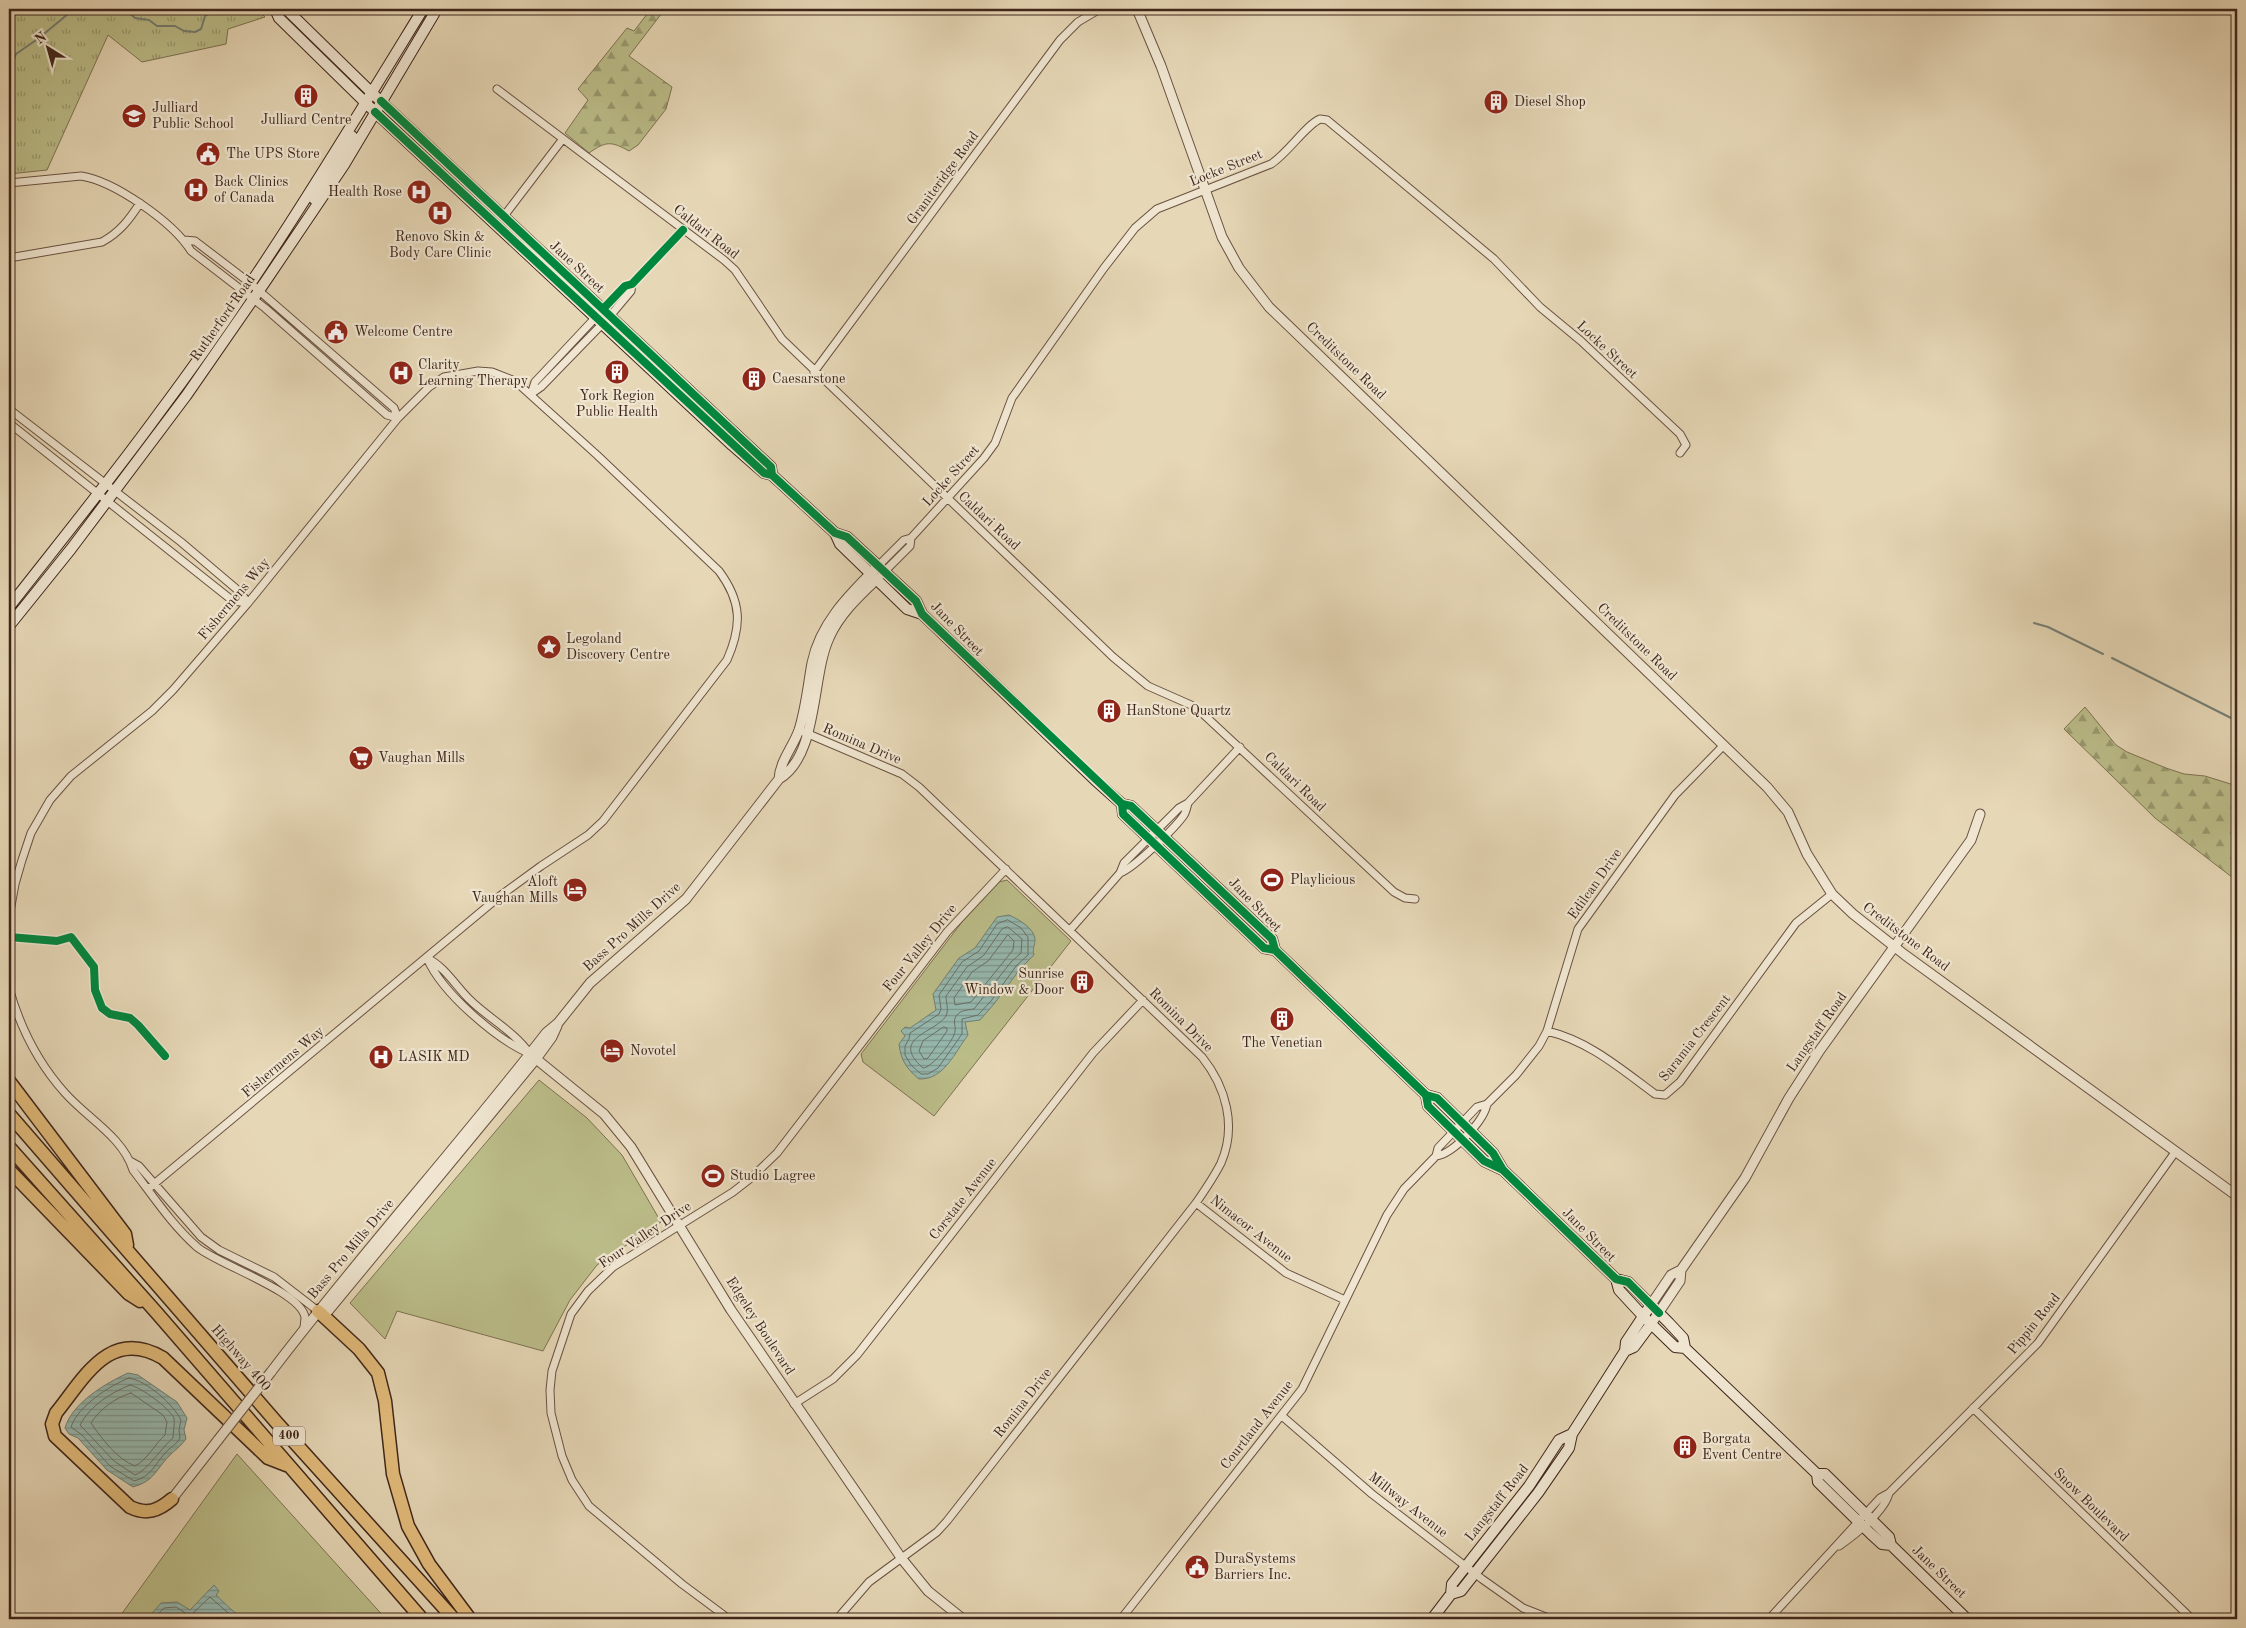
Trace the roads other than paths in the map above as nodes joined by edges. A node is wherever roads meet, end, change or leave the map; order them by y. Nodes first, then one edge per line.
1 (275, 9) edge
2 (286, 9) edge
3 (423, 9) edge
4 (437, 9) edge
5 (1100, 9) edge
6 (1137, 9) edge
7 (497, 89) dead end
8 (372, 93) junction
9 (381, 101) junction
10 (370, 107) junction
11 (562, 140) junction
12 (9, 183) edge
13 (1204, 189) junction
14 (140, 203) junction
15 (504, 216) junction
16 (683, 230) junction
17 (184, 240) junction
18 (9, 258) edge
19 (247, 287) junction
20 (9, 290) edge
21 (256, 295) junction
22 (607, 312) junction
23 (599, 320) junction
24 (9, 326) edge
25 (814, 372) junction
26 (531, 394) junction
27 (9, 409) edge
28 (398, 418) junction
29 (9, 423) edge
30 (1680, 453) dead end
31 (772, 475) junction
32 (105, 484) junction
33 (115, 491) junction
34 (98, 493) junction
35 (947, 500) junction
36 (106, 502) junction
37 (878, 573) junction
38 (248, 603) junction
39 (9, 607) edge
40 (9, 626) edge
41 (799, 730) junction
42 (808, 734) junction
43 (1724, 746) junction
44 (1240, 747) junction
45 (779, 779) junction
46 (1122, 804) junction
47 (1980, 814) dead end
48 (1161, 832) junction
49 (1152, 841) junction
50 (1006, 869) junction
51 (1832, 894) junction
52 (1416, 899) dead end
53 (9, 917) edge
54 (1070, 930) junction
55 (1895, 946) junction
56 (1275, 950) junction
57 (427, 958) junction
58 (9, 988) edge
59 (1143, 1000) junction
60 (1547, 1031) junction
61 (533, 1056) junction
62 (9, 1081) edge
63 (1426, 1096) junction
64 (9, 1114) edge
65 (1467, 1127) junction
66 (1458, 1135) junction
67 (9, 1147) edge
68 (2176, 1151) junction
69 (130, 1161) junction
70 (9, 1170) edge
71 (1503, 1170) junction
72 (154, 1184) junction
73 (148, 1190) junction
74 (2237, 1196) edge
75 (1196, 1203) junction
76 (680, 1226) junction
77 (127, 1250) junction
78 (1681, 1270) junction
79 (1616, 1280) junction
80 (1345, 1300) junction
81 (1650, 1306) junction
82 (156, 1312) junction
83 (321, 1313) junction
84 (1659, 1313) junction
85 (1647, 1320) junction
86 (304, 1329) junction
87 (1685, 1348) junction
88 (794, 1404) junction
89 (1972, 1408) junction
90 (1282, 1416) junction
91 (1572, 1434) junction
92 (288, 1466) junction
93 (172, 1499) joint
94 (1864, 1520) junction
95 (902, 1558) junction
96 (1466, 1565) junction
97 (1475, 1573) junction
98 (1451, 1594) junction
99 (422, 1619) edge
100 (454, 1619) edge
101 (470, 1619) edge
102 (729, 1619) edge
103 (837, 1619) edge
104 (963, 1619) edge
105 (1122, 1619) edge
106 (1432, 1619) edge
107 (1551, 1619) edge
108 (1769, 1619) edge
109 (1967, 1619) edge
110 (2192, 1619) edge

1 - 10 main road, Jane Street
2 - 8 main road, Jane Street
3 - 8 main road, Rutherford Road
4 - 9 main road, Rutherford Road
5 - 25 street, Graniteridge Road
6 - 13 street, Creditstone Road
7 - 11 street, Caldari Road
8 - 9 main road, Jane Street
8 - 10 main road, Rutherford Road
9 - 10 main road, Rutherford Road
9 - 15 main road, Jane Street
10 - 19 main road, Rutherford Road
10 - 21 main road, Rutherford Road
10 - 23 main road, Jane Street
11 - 15 street
11 - 16 street, Caldari Road
12 - 14 street
13 - 30 street, Locke Street
13 - 35 street, Locke Street
13 - 43 street, Creditstone Road
14 - 17 street
14 - 18 street
15 - 22 main road, Jane Street
16 - 22 street
16 - 25 street, Caldari Road
17 - 19 street
17 - 19 street
19 - 21 street
19 - 32 main road, Rutherford Road
20 - 24 street
21 - 28 street
21 - 33 main road, Rutherford Road
22 - 23 street
22 - 31 main road, Jane Street
23 - 26 street
23 - 31 main road, Jane Street
25 - 35 street, Caldari Road
26 - 28 street, Fishermens Way
26 - 57 street, Fishermens Way
27 - 32 street
28 - 38 street, Fishermens Way
29 - 34 street
31 - 37 main road, Jane Street
32 - 33 street
32 - 34 main road, Rutherford Road
33 - 36 main road, Rutherford Road
33 - 38 street
34 - 36 street
34 - 39 main road, Rutherford Road
35 - 37 street, Locke Street
35 - 44 street, Caldari Road
36 - 38 street
36 - 40 main road, Rutherford Road
37 - 41 street, Bass Pro Mills Drive
37 - 42 street, Bass Pro Mills Drive
37 - 46 main road, Jane Street
38 - 53 street, Fishermens Way
41 - 42 street, Romina Drive
41 - 45 street, Bass Pro Mills Drive
42 - 45 street, Bass Pro Mills Drive
42 - 50 street, Romina Drive
43 - 51 street, Creditstone Road
43 - 60 street, Edilcan Drive
44 - 48 street
44 - 52 street, Caldari Road
45 - 61 street, Bass Pro Mills Drive
46 - 48 main road, Jane Street
46 - 49 main road, Jane Street
47 - 55 street, Langstaff Road
48 - 49 street
48 - 56 main road, Jane Street
49 - 54 street
49 - 56 main road, Jane Street
50 - 54 street, Romina Drive
50 - 76 street, Four Valley Drive
51 - 55 street, Creditstone Road
51 - 60 street, Saramia Crescent
54 - 59 street, Romina Drive
55 - 68 street, Creditstone Road
55 - 78 street, Langstaff Road
56 - 63 main road, Jane Street
57 - 61 street
57 - 72 street, Fishermens Way
58 - 69 street
59 - 75 street, Romina Drive
59 - 88 street, Corstate Avenue
60 - 65 street, Edilcan Drive
61 - 76 street, Edgeley Boulevard
61 - 83 street, Bass Pro Mills Drive
62 - 77 highway
63 - 65 main road, Jane Street
63 - 66 main road, Jane Street
64 - 77 highway, Highway 400 / 400
65 - 66 street, Edilcan Drive
65 - 71 main road, Jane Street
66 - 71 main road, Jane Street
66 - 80 street, Courtland Avenue
67 - 82 highway, 400
68 - 74 street, Creditstone Road
68 - 89 street, Pippin Road
69 - 72 street
69 - 73 street
70 - 82 highway
71 - 79 main road, Jane Street
72 - 73 street, Fishermens Way
72 - 83 street
73 - 86 street
75 - 80 street, Nimacor Avenue
75 - 95 street, Romina Drive
76 - 88 street, Edgeley Boulevard
76 - 102 street, Four Valley Drive
77 - 100 highway, Highway 400 / 400
78 - 81 street, Langstaff Road
78 - 84 street, Langstaff Road
79 - 81 main road, Jane Street
79 - 85 main road, Jane Street
80 - 90 street, Courtland Avenue
81 - 84 main road, Jane Street
81 - 85 main road, Langstaff Road
82 - 92 highway, 400
83 - 86 street, Bass Pro Mills Drive
83 - 101 highway
84 - 85 street, Langstaff Road
84 - 87 main road, Jane Street
85 - 87 main road, Jane Street
85 - 91 main road, Langstaff Road
86 - 93 street, Bass Pro Mills Drive, bridge
87 - 94 main road, Jane Street
88 - 95 street, Edgeley Boulevard
89 - 94 street, Pippin Road
89 - 110 street, Snow Boulevard
90 - 96 street, Millway Avenue
90 - 105 street, Courtland Avenue
91 - 96 main road, Langstaff Road
91 - 97 main road, Langstaff Road
92 - 93 highway
92 - 99 highway, 400
94 - 108 street, Pippin Road
94 - 109 main road, Jane Street
95 - 103 street
95 - 104 street, Edgeley Boulevard
96 - 97 street, Millway Avenue
96 - 98 main road, Langstaff Road
97 - 98 main road, Langstaff Road
97 - 107 street, Millway Avenue
98 - 106 main road, Langstaff Road

